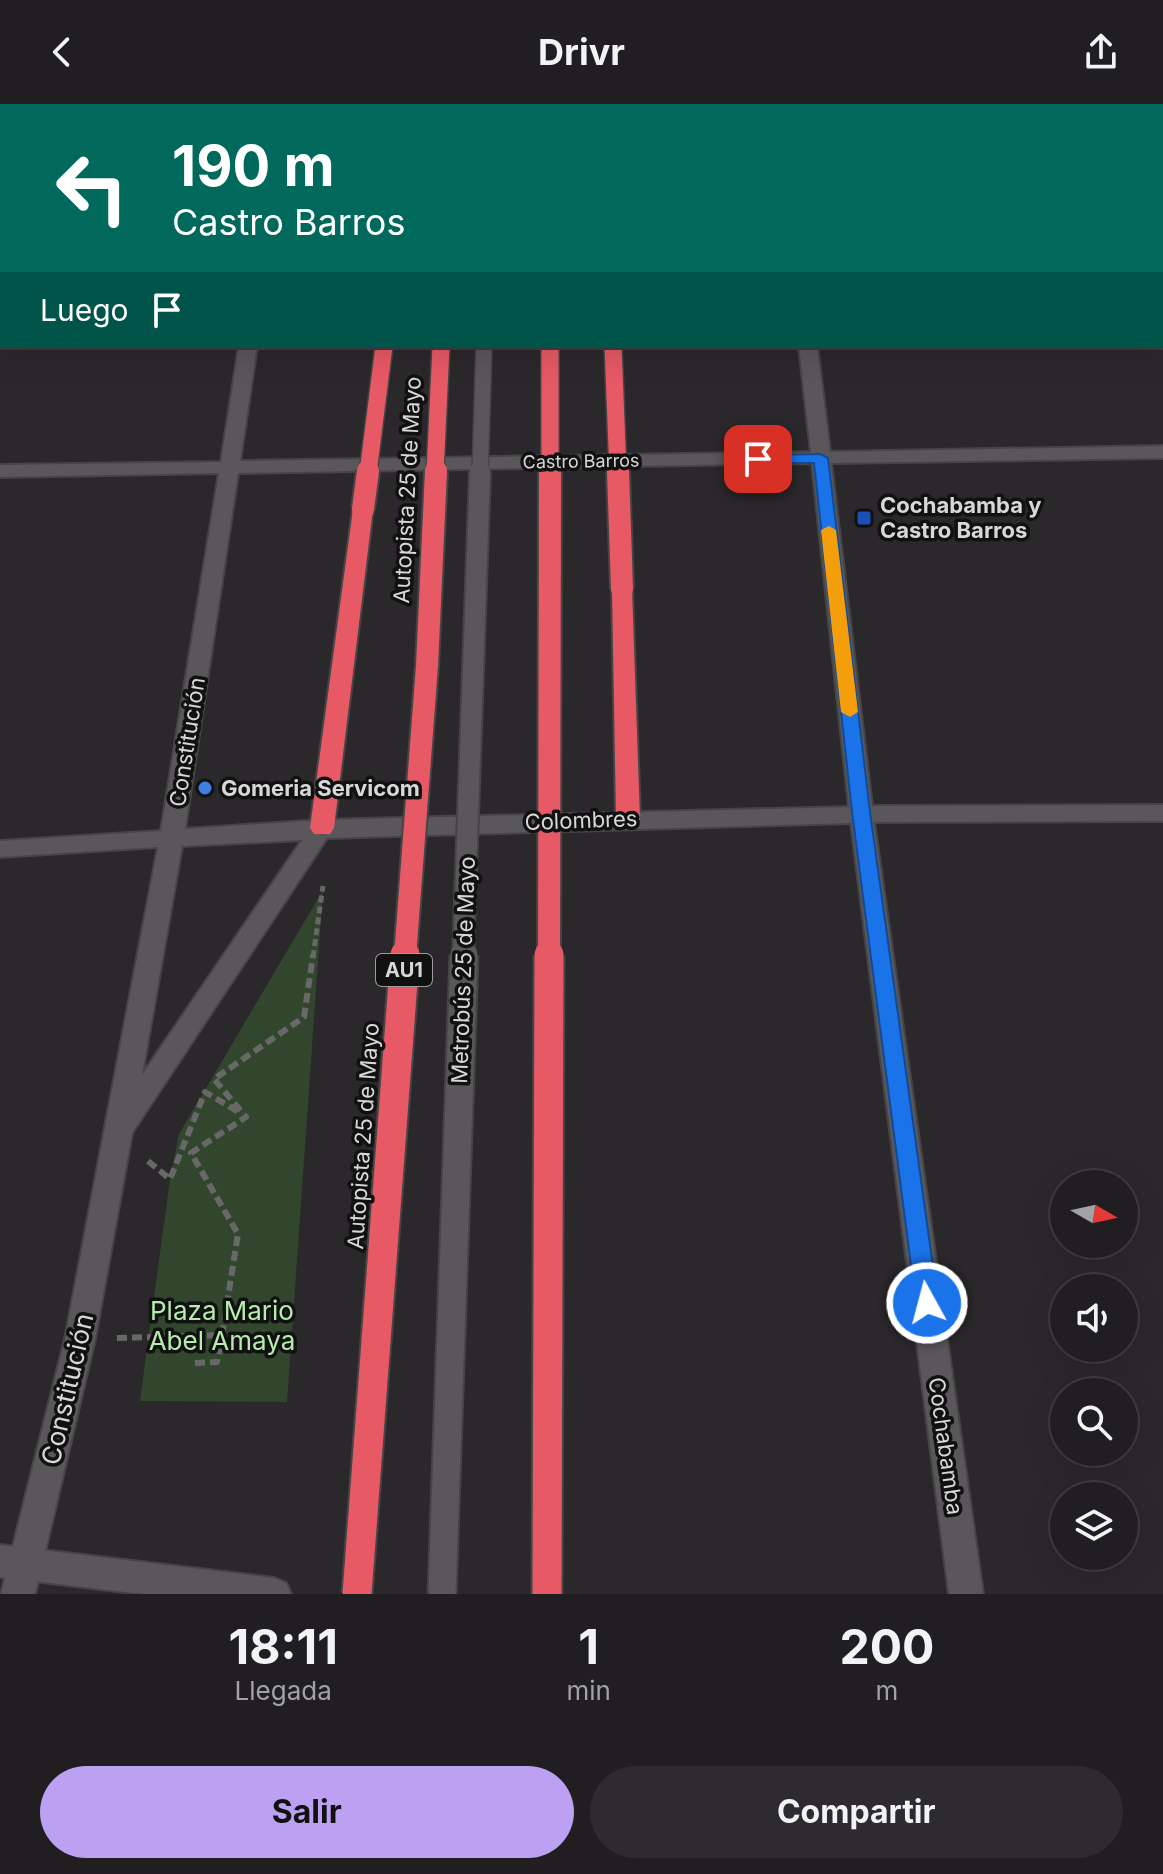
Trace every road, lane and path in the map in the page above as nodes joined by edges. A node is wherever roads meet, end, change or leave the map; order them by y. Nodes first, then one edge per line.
1 (248, 348) edge
2 (384, 348) edge
3 (441, 348) edge
4 (484, 348) edge
5 (550, 348) edge
6 (613, 348) edge
7 (808, 348) edge
8 (1163, 452) edge
9 (820, 458) junction
10 (228, 466) junction
11 (0, 471) edge
12 (861, 812) junction
13 (1163, 813) edge
14 (628, 819) junction
15 (322, 828) junction
16 (172, 837) junction
17 (0, 849) edge
18 (246, 1117) junction
19 (116, 1136) junction
20 (170, 1179) dead end
21 (222, 1335) junction
22 (150, 1337) dead end
23 (195, 1363) dead end
24 (15, 1573) edge
25 (274, 1594) edge
26 (357, 1594) edge
27 (442, 1594) edge
28 (547, 1594) edge
29 (966, 1594) edge

1 - 10 street, Constitución
2 - 15 highway, bridge
3 - 26 highway, Autopista 25 de Mayo / AU1, bridge
4 - 27 lane, Metrobús 25 de Mayo, bridge
5 - 28 highway, bridge
6 - 14 highway, bridge
7 - 9 street, Cochabamba
8 - 9 street, Castro Barros
9 - 10 street, Castro Barros
9 - 12 street, Cochabamba
10 - 11 street, Castro Barros
10 - 16 street, Constitución
12 - 13 street, Colombres
12 - 14 street, Colombres
12 - 29 street, Cochabamba
14 - 15 street, Colombres
15 - 16 street, Colombres
15 - 18 path
15 - 19 street, Constitución
16 - 17 street, Colombres
16 - 19 street, Constitución
18 - 20 path
18 - 21 path
19 - 24 street, Constitución
21 - 22 path
21 - 23 path
24 - 25 street

